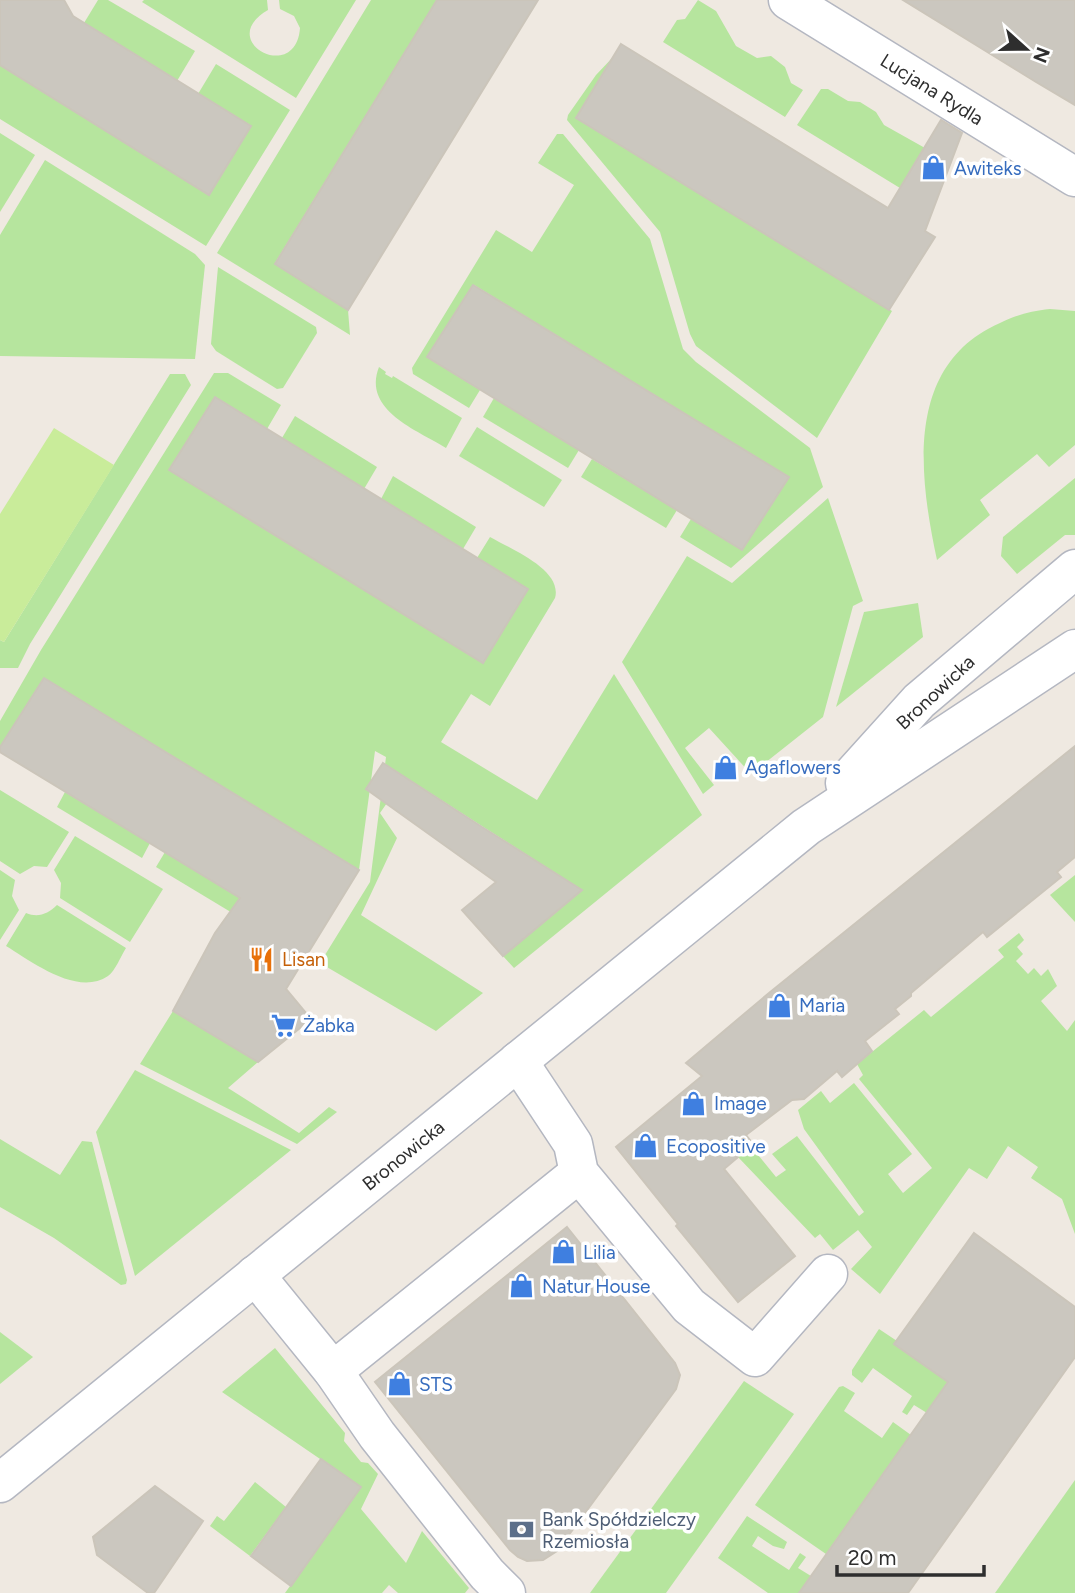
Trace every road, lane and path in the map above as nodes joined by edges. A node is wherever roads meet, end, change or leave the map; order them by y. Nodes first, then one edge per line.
1 (788, 0) edge
2 (1075, 177) edge
3 (1075, 569) edge
4 (1075, 649) edge
5 (806, 827) junction
6 (518, 1061) junction
7 (579, 1173) junction
8 (828, 1274) dead end
9 (255, 1275) junction
10 (333, 1371) junction
11 (0, 1483) edge
12 (506, 1593) edge

1 - 2 street, Lucjana Rydla
3 - 5 street, Bronowicka
4 - 5 street, Bronowicka
5 - 6 street, Bronowicka
6 - 7 street
6 - 9 street, Bronowicka
7 - 8 street
7 - 10 street
9 - 10 street
9 - 11 street, Bronowicka
10 - 12 street

